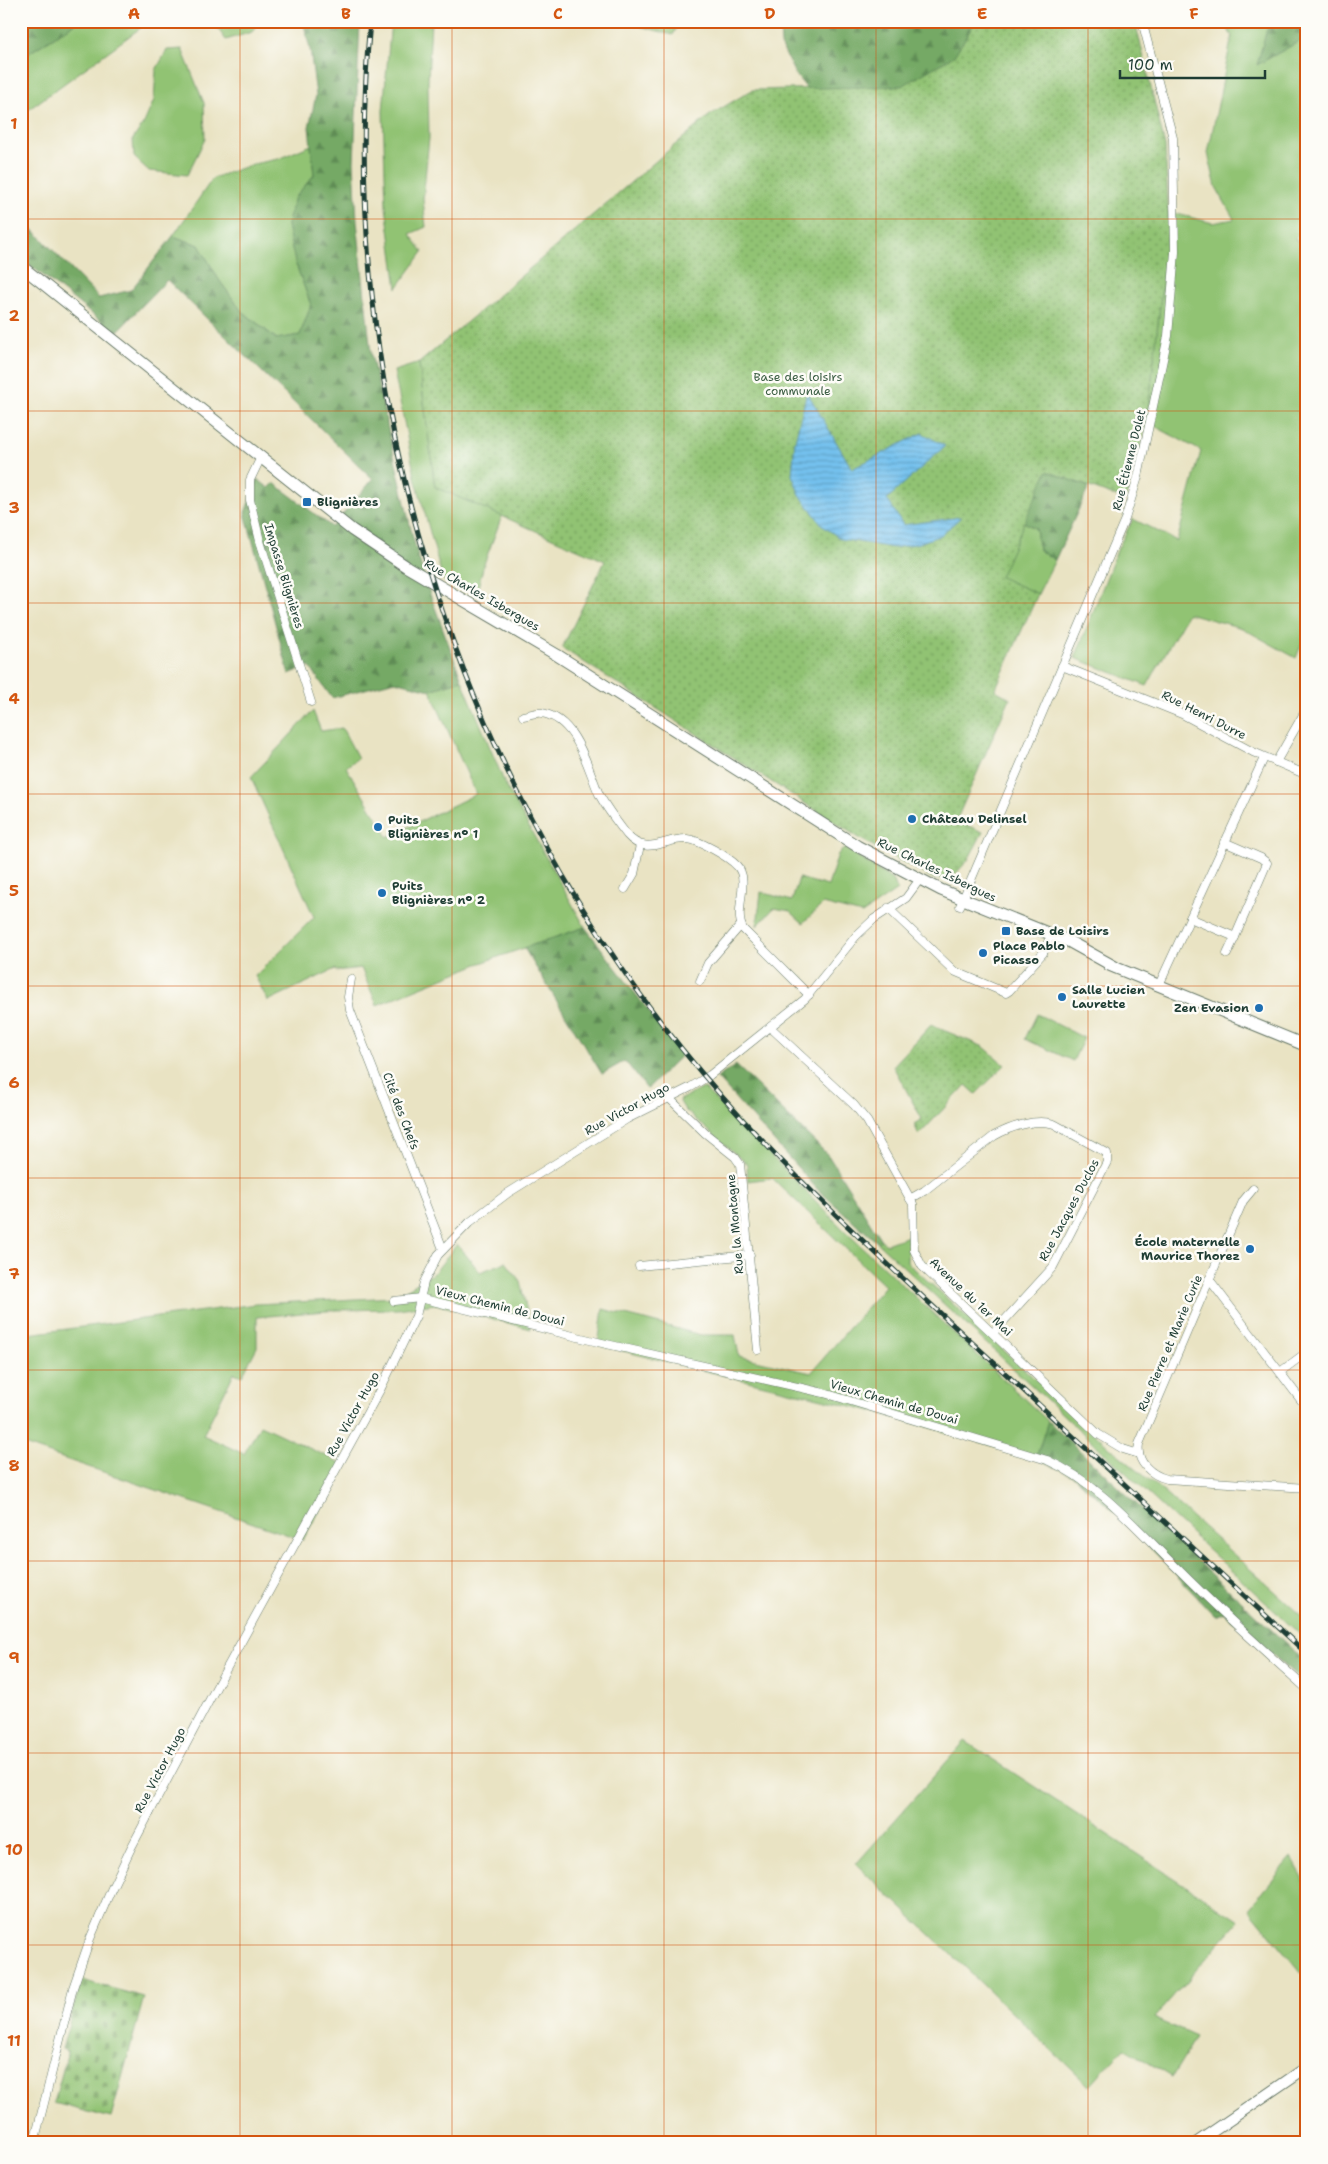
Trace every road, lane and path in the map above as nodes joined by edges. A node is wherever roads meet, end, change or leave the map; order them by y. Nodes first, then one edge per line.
1 (1142, 21) edge
2 (21, 266) edge
3 (260, 457) junction
4 (1062, 666) junction
5 (311, 702) dead end
6 (1307, 708) edge
7 (523, 716) dead end
8 (1264, 758) junction
9 (1276, 762) junction
10 (1307, 775) edge
11 (1224, 842) junction
12 (640, 845) junction
13 (918, 883) junction
14 (625, 890) dead end
15 (961, 903) junction
16 (888, 908) junction
17 (1190, 918) junction
18 (741, 925) junction
19 (1235, 937) junction
20 (1051, 938) junction
21 (1227, 954) dead end
22 (351, 979) dead end
23 (700, 981) dead end
24 (1159, 984) junction
25 (809, 995) junction
26 (770, 1027) junction
27 (1307, 1046) edge
28 (669, 1098) junction
29 (1253, 1189) dead end
30 (910, 1199) junction
31 (443, 1249) junction
32 (750, 1255) junction
33 (640, 1266) dead end
34 (1209, 1279) junction
35 (420, 1298) junction
36 (394, 1301) dead end
37 (993, 1333) junction
38 (758, 1350) dead end
39 (1307, 1352) edge
40 (1280, 1372) junction
41 (1307, 1408) edge
42 (1139, 1454) junction
43 (1307, 1488) edge
44 (1307, 1690) edge
45 (1307, 2067) edge
46 (1307, 2074) edge
47 (1270, 2094) junction
48 (34, 2143) edge
49 (1196, 2143) edge

1 - 4 street, Rue Étienne Dolet
2 - 3 main road, Rue Charles Isbergues
3 - 5 street, Impasse Blignières
3 - 13 main road, Rue Charles Isbergues
4 - 8 street, Rue Henri Durre
4 - 15 street, Rue Étienne Dolet
6 - 9 street
7 - 12 street
8 - 9 street, Rue Henri Durre
8 - 11 street
9 - 10 street, Rue Henri Durre
11 - 17 street
11 - 19 street
12 - 14 street
12 - 18 street
13 - 15 main road, Rue Charles Isbergues
13 - 16 street, Rue Victor Hugo
15 - 20 main road, Rue Charles Isbergues
16 - 20 street
16 - 25 street, Rue Victor Hugo
17 - 19 street
17 - 24 street
18 - 23 street
18 - 25 street
19 - 21 street
20 - 24 main road, Rue Charles Isbergues
22 - 31 street, Cité des Chefs
24 - 27 main road, Rue Charles Isbergues
25 - 26 street, Rue Victor Hugo
26 - 28 street, Rue Victor Hugo
26 - 30 street, Avenue du 1er Mai
28 - 31 street, Rue Victor Hugo
28 - 32 street, Rue la Montagne
29 - 34 street, Rue Pierre et Marie Curie
30 - 37 street, Avenue du 1er Mai
30 - 37 street, Rue Jacques Duclos
31 - 35 street, Rue Victor Hugo
32 - 33 street
32 - 38 street, Rue la Montagne
34 - 40 street
34 - 42 street, Rue Pierre et Marie Curie
35 - 36 street, Vieux Chemin de Douai
35 - 44 street, Vieux Chemin de Douai
35 - 48 street, Rue Victor Hugo
37 - 42 street, Avenue du 1er Mai
39 - 40 street
40 - 41 street
42 - 43 street
45 - 47 street
46 - 47 street
47 - 49 street

